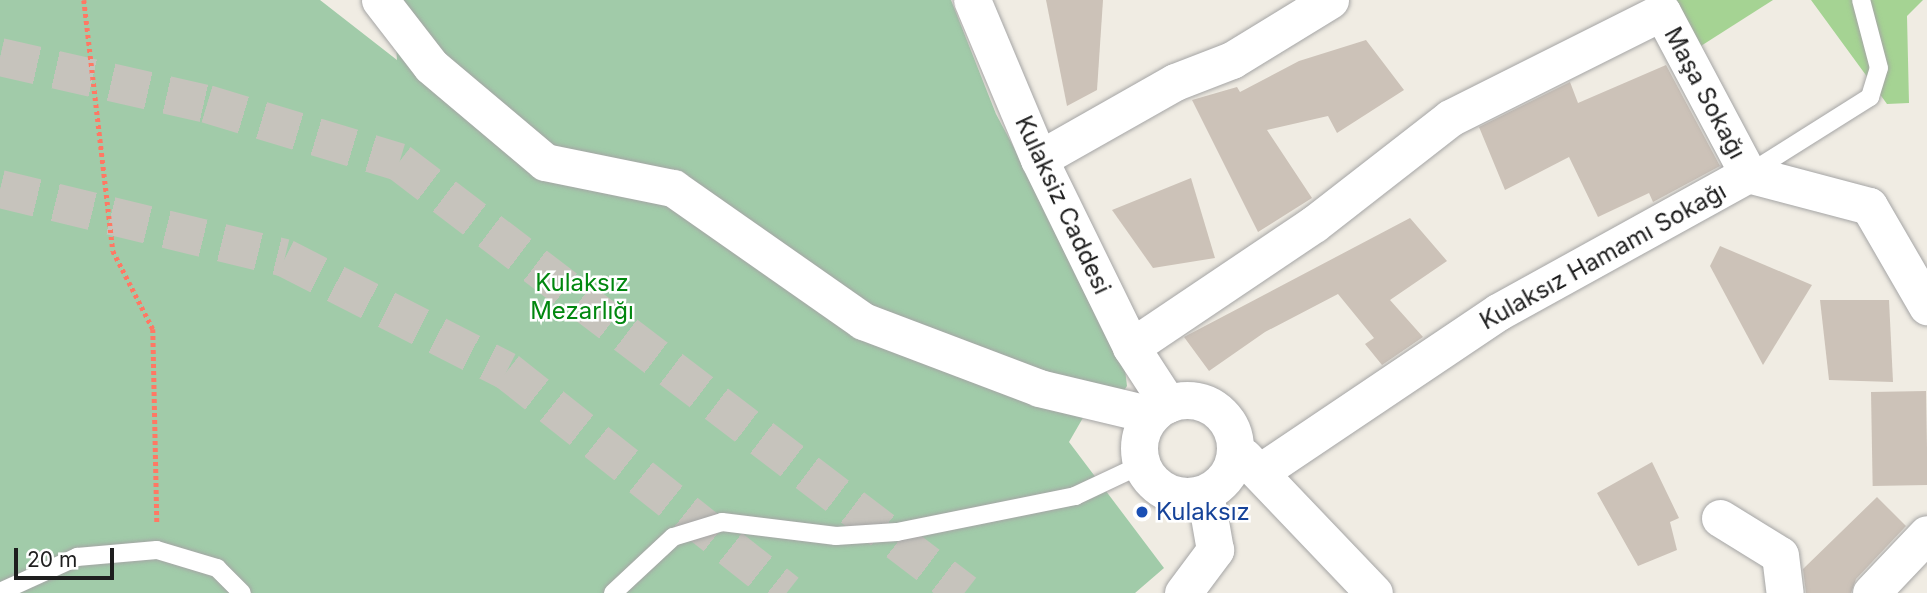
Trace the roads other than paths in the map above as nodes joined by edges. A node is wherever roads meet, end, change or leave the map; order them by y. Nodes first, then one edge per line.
1 (380, 0) edge
2 (972, 0) edge
3 (1331, 0) edge
4 (1861, 0) edge
5 (1039, 159) junction
6 (1748, 174) junction
7 (1927, 306) edge
8 (1131, 346) junction
9 (1160, 409) junction
10 (1248, 460) junction
11 (1141, 466) junction
12 (1205, 493) junction
13 (1720, 518) dead end
14 (1927, 534) edge
15 (0, 592) edge
16 (242, 593) edge
17 (613, 593) edge
18 (1183, 593) edge
19 (1374, 593) edge
20 (1785, 593) edge
21 (1871, 593) edge

1 - 9 street
2 - 5 street, Kulaksiz Caddesi
3 - 5 street
4 - 6 lane
5 - 8 street, Kulaksiz Caddesi
6 - 7 street, Kulaksız Hamamı Sokağı
6 - 8 street, Maşa Sokağı
6 - 10 street, Kulaksız Hamamı Sokağı
8 - 9 street, Kulaksiz Caddesi
9 - 10 street
9 - 11 street
10 - 12 street
10 - 19 street
11 - 12 street
11 - 17 lane
12 - 18 street
13 - 20 street
14 - 21 street
15 - 16 lane

